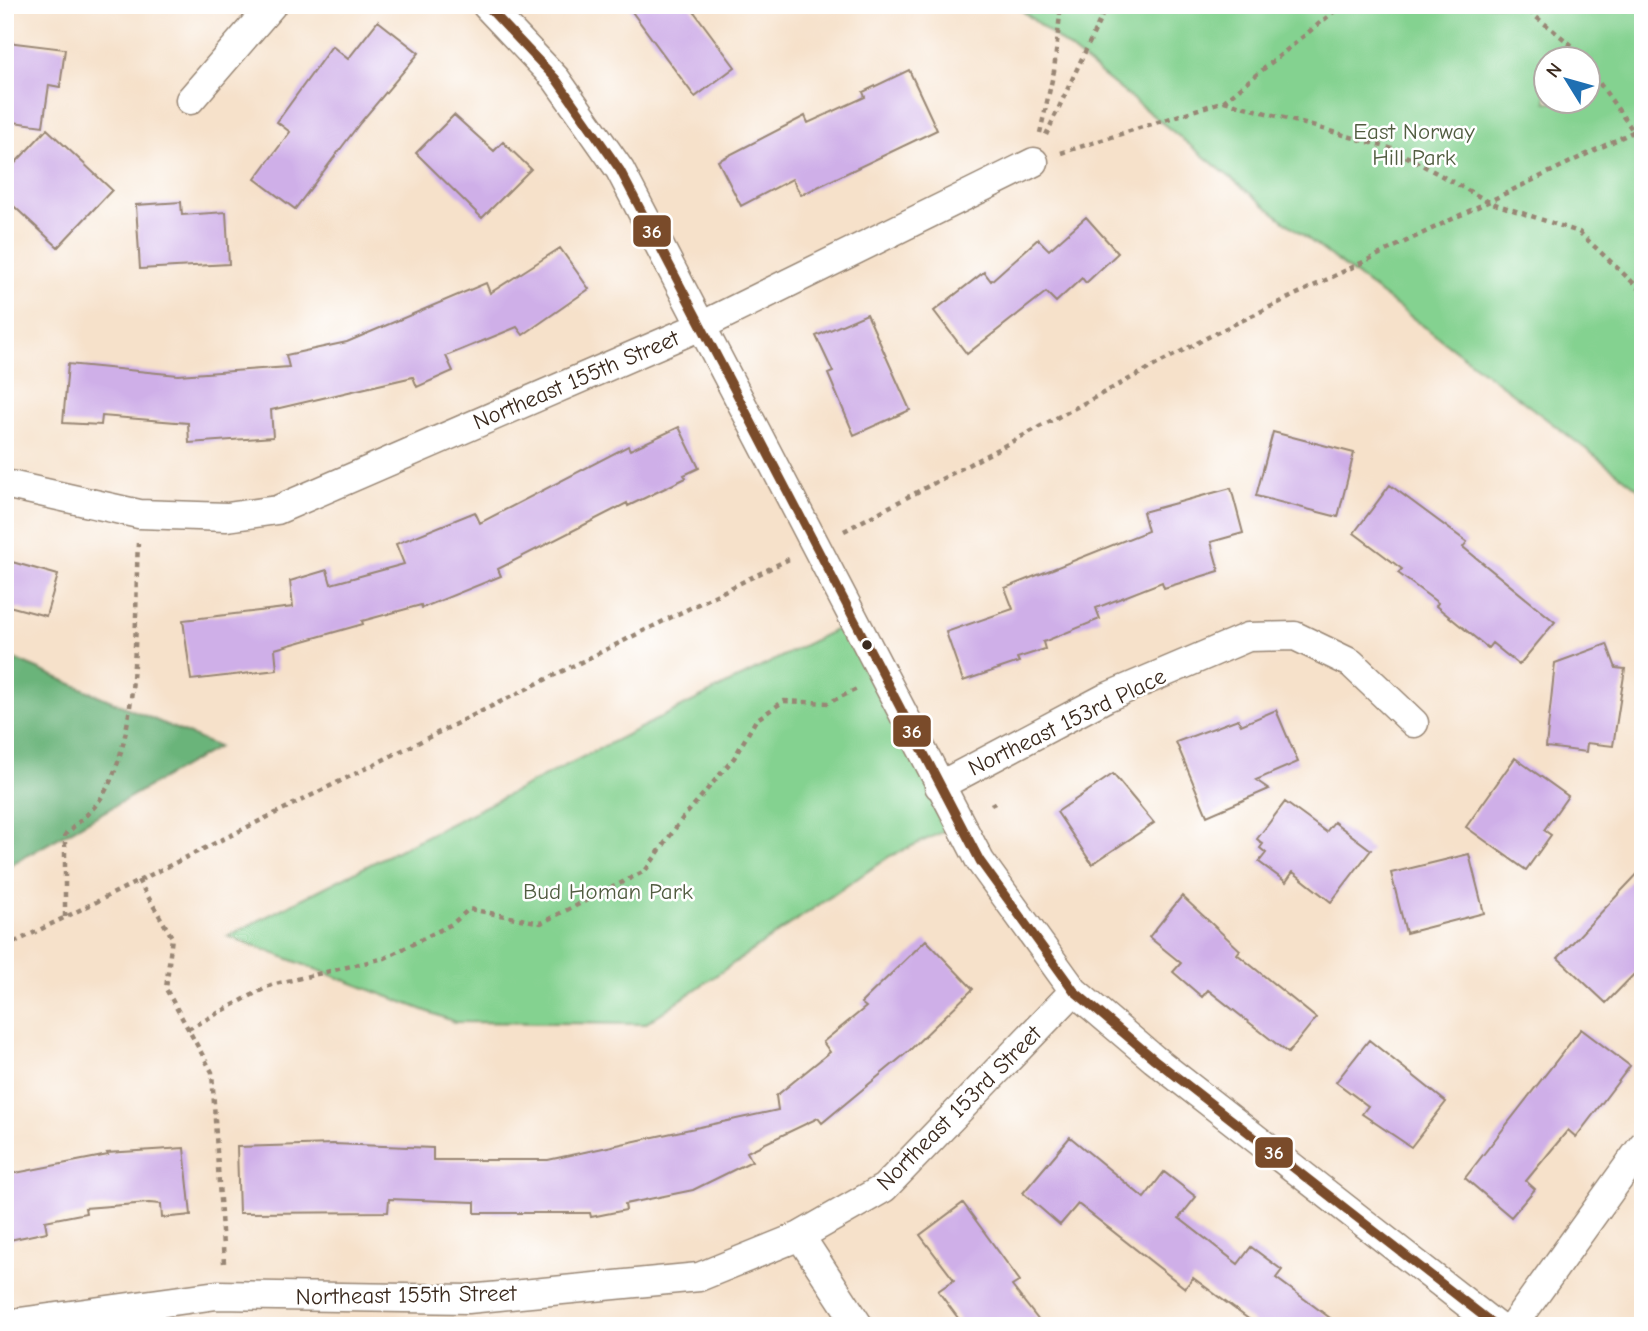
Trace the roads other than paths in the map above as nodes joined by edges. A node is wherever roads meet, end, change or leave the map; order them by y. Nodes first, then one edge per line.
1 (272, 5) edge
2 (486, 5) edge
3 (190, 100) dead end
4 (1034, 162) road end
5 (701, 326) junction
6 (5, 484) edge
7 (1414, 723) dead end
8 (939, 786) junction
9 (1074, 991) junction
10 (1643, 1145) edge
11 (800, 1236) junction
12 (468, 1313) edge
13 (5, 1324) edge
14 (859, 1326) edge
15 (1496, 1326) edge
16 (1513, 1326) edge

1 - 3 street
2 - 5 street
4 - 5 street, Northeast 155th Street
5 - 6 street, Northeast 155th Street
5 - 8 street
7 - 8 street, Northeast 153rd Place
8 - 9 street
9 - 11 street, Northeast 153rd Street
9 - 15 street
10 - 16 street
11 - 12 street, Northeast 155th Street
11 - 14 street
12 - 13 street, Northeast 155th Street

